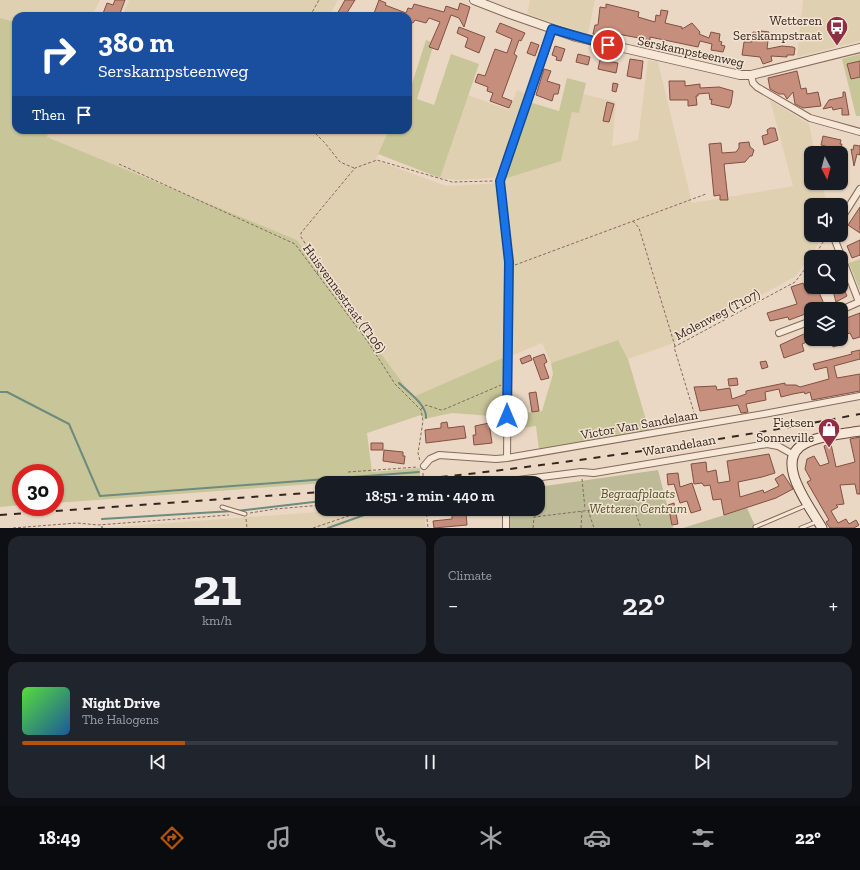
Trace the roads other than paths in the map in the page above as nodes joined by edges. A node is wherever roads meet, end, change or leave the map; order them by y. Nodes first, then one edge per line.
1 (474, 0) edge
2 (552, 29) junction
3 (860, 48) edge
4 (751, 75) junction
5 (860, 132) edge
6 (860, 189) edge
7 (848, 207) edge
8 (836, 242) edge
9 (848, 307) edge
10 (804, 324) edge
11 (779, 333) dead end
12 (860, 396) edge
13 (860, 431) edge
14 (794, 455) junction
15 (507, 458) junction
16 (424, 466) road end
17 (545, 477) edge
18 (809, 504) junction
19 (222, 506) dead end
20 (245, 514) road end
21 (506, 516) edge
22 (820, 525) edge
23 (758, 527) edge
24 (506, 528) edge
25 (801, 528) edge

1 - 2 street, Serskampsteenweg
2 - 4 street, Serskampsteenweg
2 - 15 street
3 - 4 street, Serskampsteenweg
4 - 5 street
6 - 7 street
8 - 9 street
10 - 11 street
12 - 15 street, Victor Van Sandelaan
13 - 14 main road
14 - 17 street, Warandelaan
14 - 18 main road
15 - 16 street, Victor Van Sandelaan
18 - 22 main road
18 - 23 lane
19 - 20 lane
21 - 24 street
22 - 25 lane

